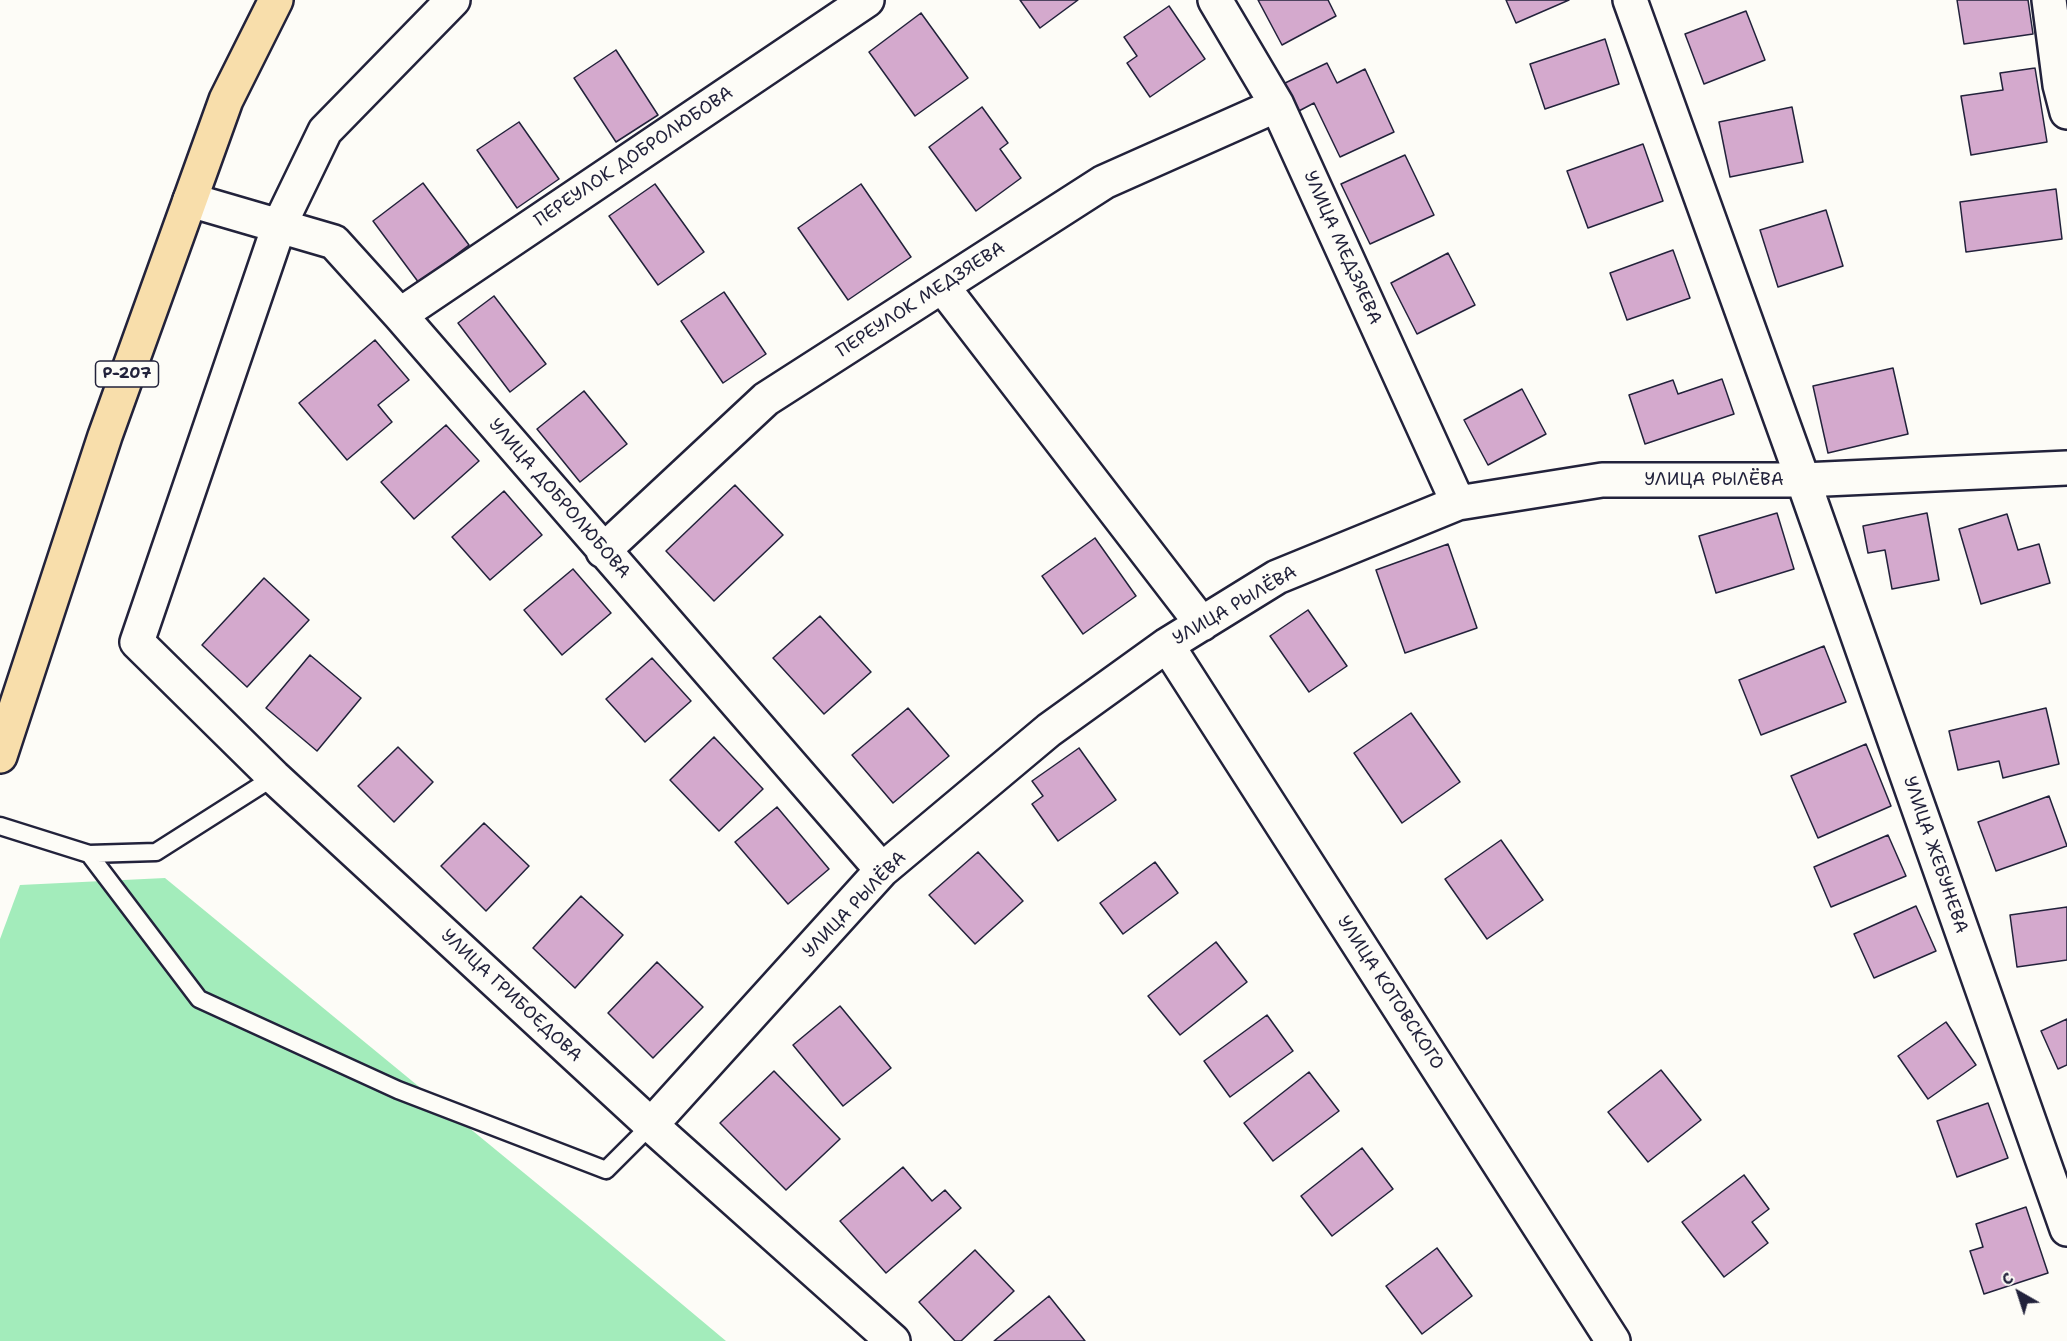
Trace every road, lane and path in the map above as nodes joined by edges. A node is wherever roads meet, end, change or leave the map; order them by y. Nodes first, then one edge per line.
1 (276, 0) edge
2 (453, 0) edge
3 (867, 0) edge
4 (1215, 0) edge
5 (1630, 0) edge
6 (2049, 0) edge
7 (2065, 94) edge
8 (1277, 105) junction
9 (190, 200) junction
10 (279, 226) junction
11 (942, 286) junction
12 (400, 315) junction
13 (2067, 468) edge
14 (1803, 480) junction
15 (1458, 502) junction
16 (603, 551) junction
17 (1202, 624) junction
18 (1167, 645) junction
19 (0, 756) edge
20 (274, 777) junction
21 (0, 826) edge
22 (89, 854) junction
23 (882, 870) junction
24 (651, 1125) junction
25 (2067, 1229) edge
26 (893, 1341) edge
27 (1613, 1341) edge

1 - 9 main road, Р-207
2 - 10 street
3 - 12 street, ПЕРЕУЛОК ДОБРОЛЮБОВА
4 - 8 street, УЛИЦА МЕДЗЯЕВА
5 - 14 street, УЛИЦА ЖЕБУНЕВА
6 - 7 street
8 - 11 street, ПЕРЕУЛОК МЕДЗЯЕВА
8 - 15 street, УЛИЦА МЕДЗЯЕВА
9 - 10 street, УЛИЦА ДОБРОЛЮБОВА
9 - 19 main road, Р-207
10 - 12 street, УЛИЦА ДОБРОЛЮБОВА
10 - 20 street, УЛИЦА ГРИБОЕДОВА
11 - 16 street, ПЕРЕУЛОК МЕДЗЯЕВА
11 - 17 street
12 - 16 street, УЛИЦА ДОБРОЛЮБОВА
13 - 14 street, УЛИЦА РЫЛЁВА
14 - 15 street, УЛИЦА РЫЛЁВА
14 - 25 street, УЛИЦА ЖЕБУНЕВА
15 - 17 street, УЛИЦА РЫЛЁВА
16 - 23 street, УЛИЦА ДОБРОЛЮБОВА
17 - 18 street, УЛИЦА РЫЛЁВА
18 - 23 street, УЛИЦА РЫЛЁВА
18 - 27 street, УЛИЦА КОТОВСКОГО
20 - 22 lane
20 - 24 street, УЛИЦА ГРИБОЕДОВА
21 - 22 lane
22 - 24 lane
23 - 24 street, УЛИЦА РЫЛЁВА
24 - 26 street, УЛИЦА ГРИБОЕДОВА

